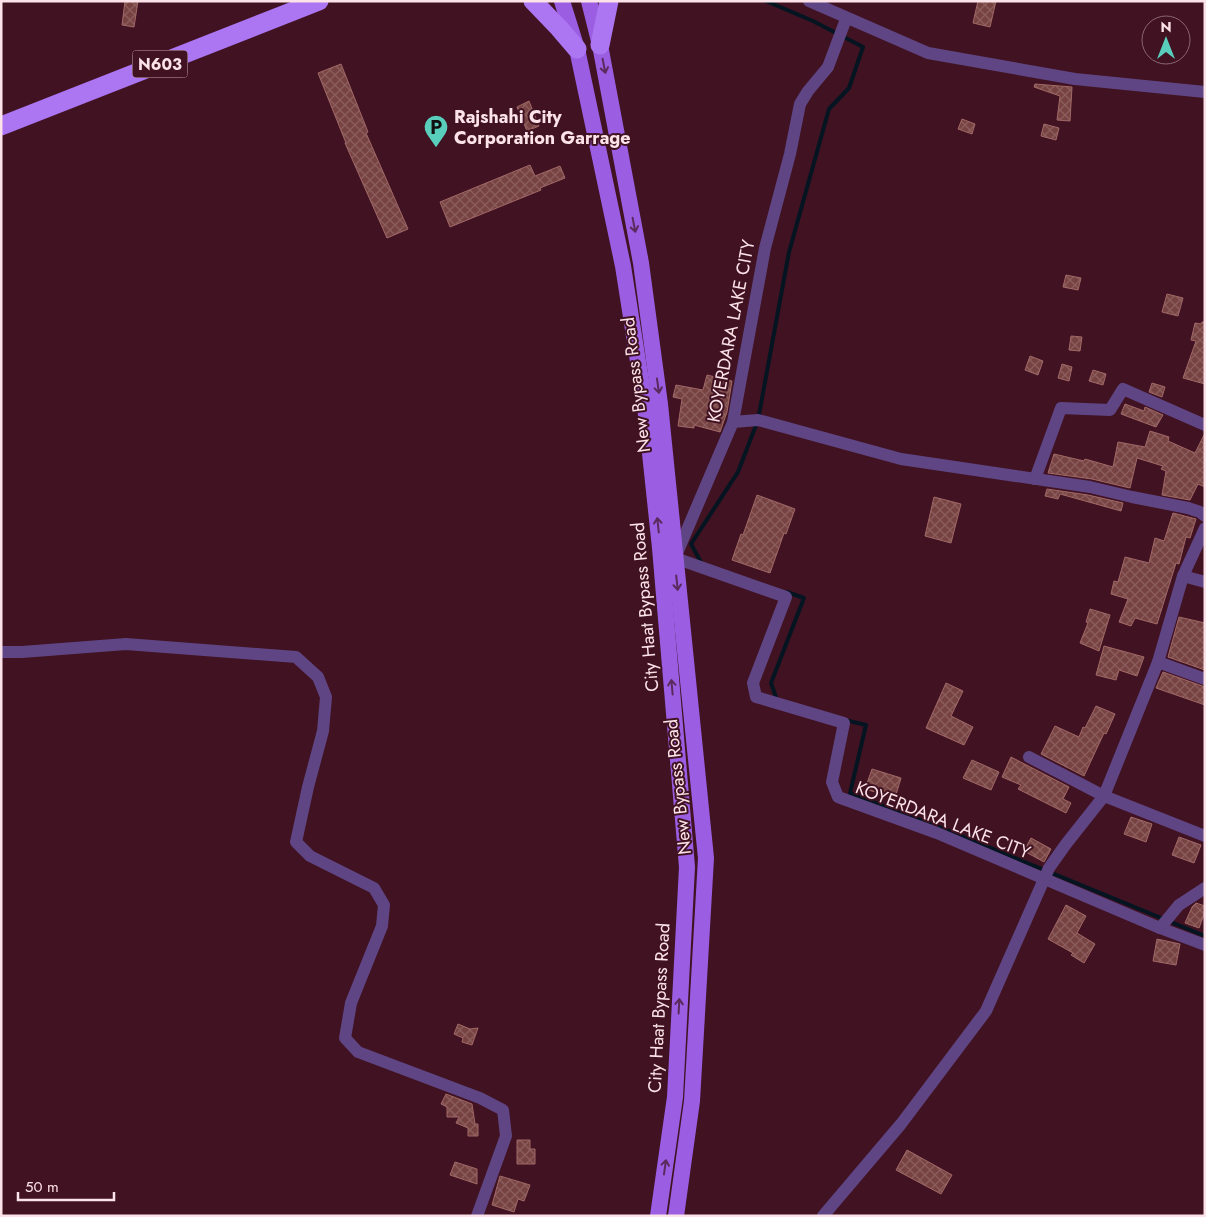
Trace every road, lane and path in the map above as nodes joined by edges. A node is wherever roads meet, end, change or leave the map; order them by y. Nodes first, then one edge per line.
1 (319, 1) edge
2 (533, 1) edge
3 (562, 1) edge
4 (589, 1) edge
5 (609, 1) edge
6 (809, 1) edge
7 (846, 19) junction
8 (600, 45) junction
9 (577, 49) junction
10 (1205, 92) edge
11 (1, 126) edge
12 (733, 422) junction
13 (1205, 425) edge
14 (1035, 479) junction
15 (1205, 516) edge
16 (1205, 528) edge
17 (674, 558) junction
18 (1183, 576) junction
19 (1205, 582) edge
20 (1, 652) edge
21 (1158, 662) junction
22 (1205, 678) edge
23 (1029, 757) dead end
24 (1104, 796) junction
25 (1205, 836) edge
26 (1047, 875) junction
27 (1205, 888) edge
28 (1160, 928) junction
29 (1205, 945) edge
30 (477, 1216) edge
31 (658, 1216) edge
32 (676, 1216) edge
33 (823, 1216) edge

1 - 11 highway, N603
2 - 9 highway
3 - 9 main road, City Haat Bypass Road
4 - 8 main road, New Bypass Road
5 - 8 highway
6 - 7 street
7 - 10 street
7 - 12 street, KOYERDARA LAKE CITY
8 -> 17 main road, New Bypass Road
31 -> 9 main road, City Haat Bypass Road
12 - 14 street
12 - 17 street, KOYERDARA LAKE CITY
13 - 14 street
14 - 15 street
16 - 18 street
17 - 26 street, KOYERDARA LAKE CITY
17 -> 32 main road, New Bypass Road
18 - 19 street
18 - 21 street
20 - 30 street
21 - 22 street
21 - 24 street
23 - 24 street
24 - 25 street
24 - 26 street
26 - 28 street, KOYERDARA LAKE CITY
26 - 33 street
27 - 28 street
28 - 29 street, KOYERDARA LAKE CITY

